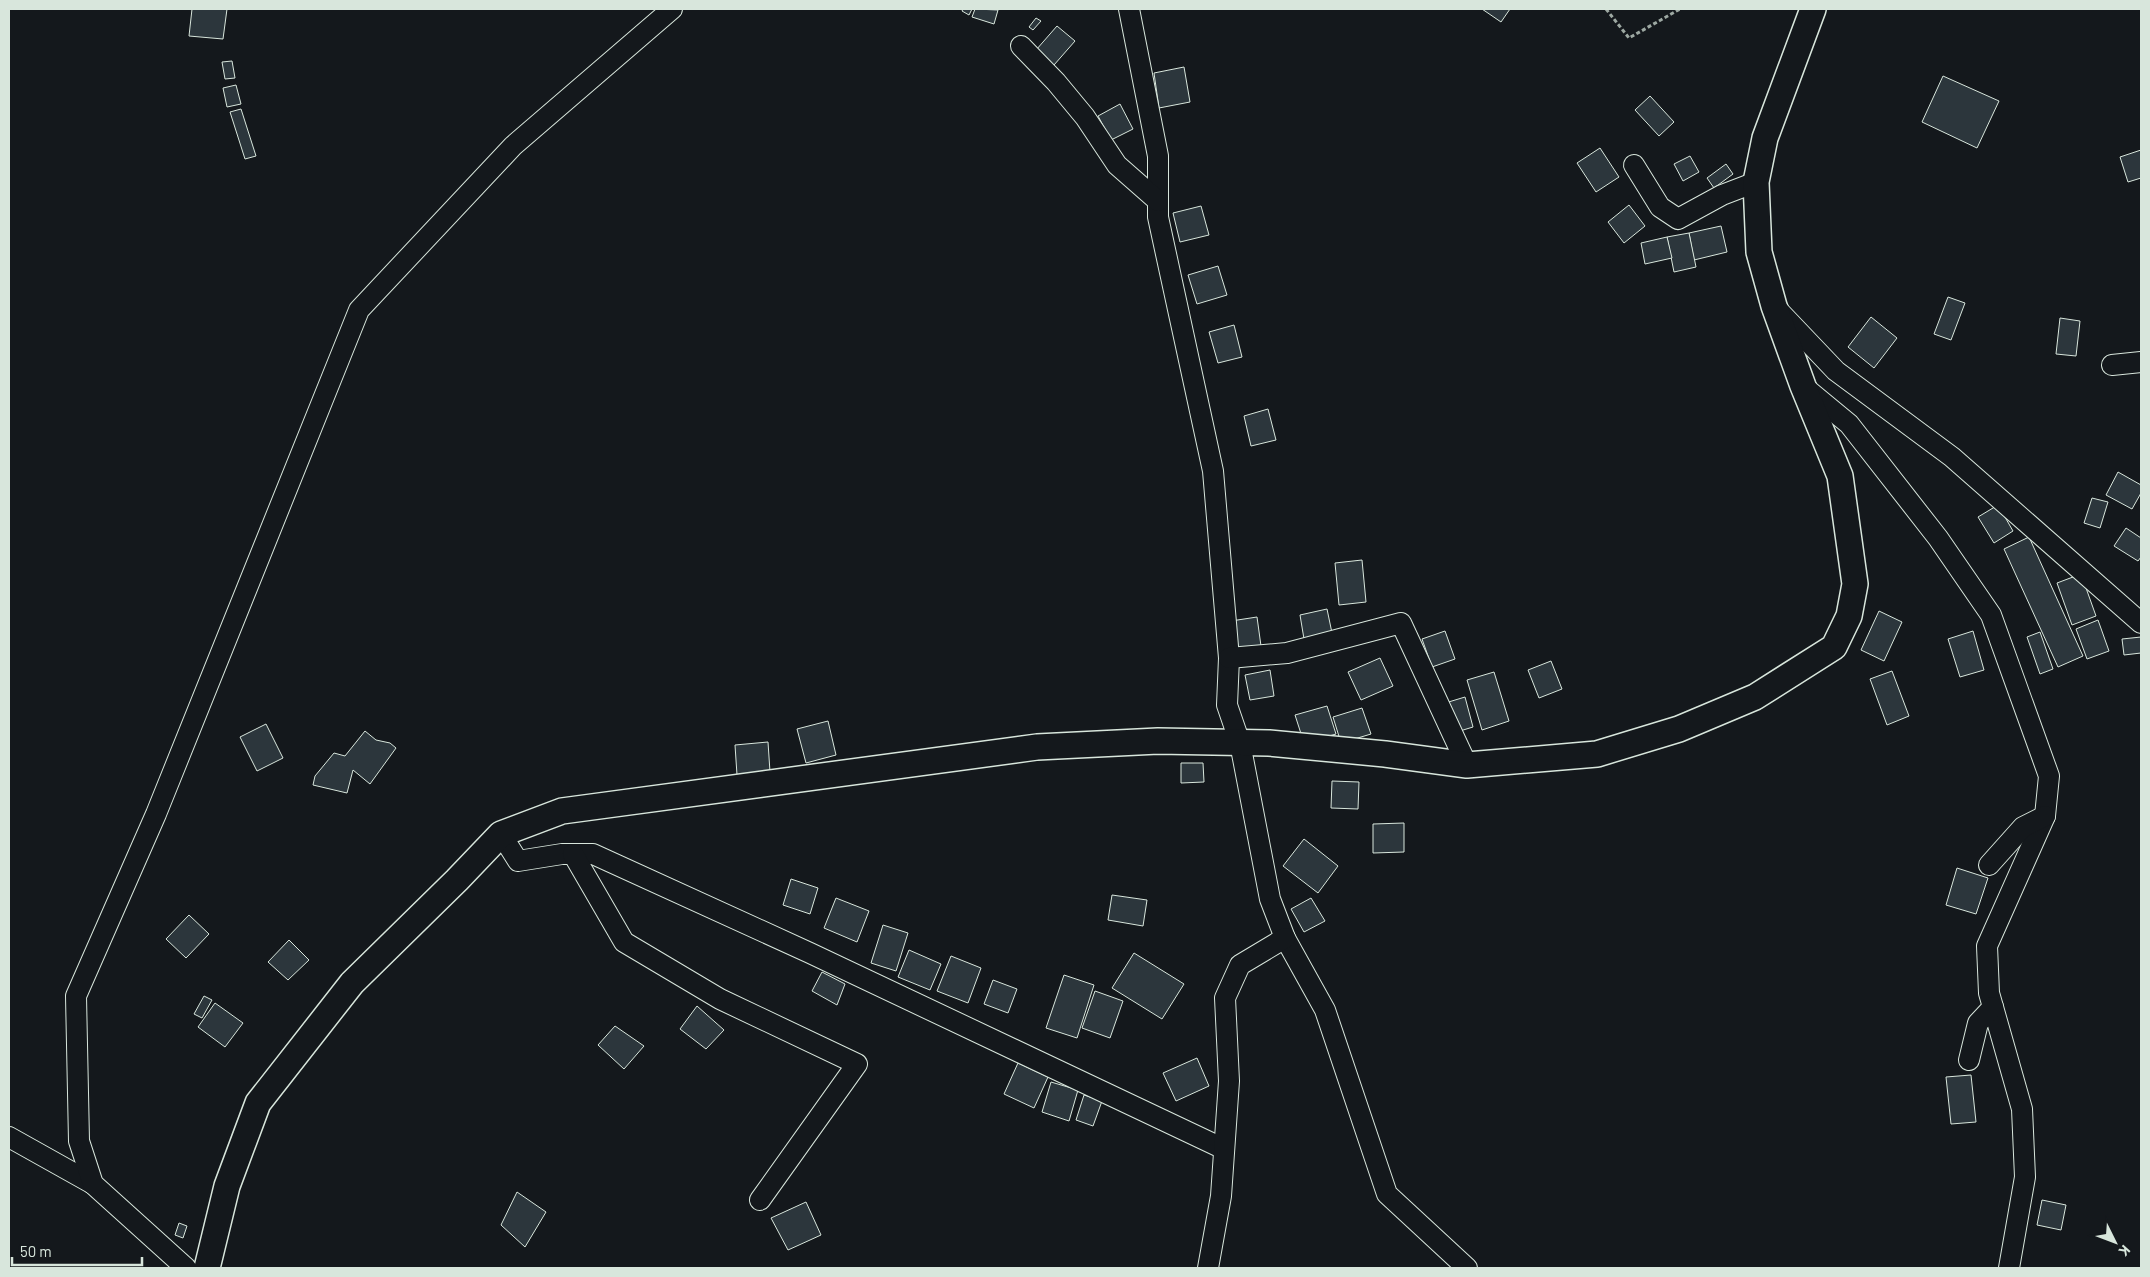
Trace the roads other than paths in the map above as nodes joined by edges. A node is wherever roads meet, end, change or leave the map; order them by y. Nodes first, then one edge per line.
1 (672, 9) edge
2 (1129, 9) edge
3 (1813, 9) edge
4 (1021, 46) dead end
5 (1634, 165) dead end
6 (1756, 182) junction
7 (1158, 201) junction
8 (1774, 306) junction
9 (2141, 362) edge
10 (2112, 365) dead end
11 (1803, 386) junction
12 (2141, 623) edge
13 (1230, 658) junction
14 (1240, 743) junction
15 (1467, 765) junction
16 (2044, 816) junction
17 (500, 834) junction
18 (573, 854) junction
19 (1989, 866) dead end
20 (1285, 938) junction
21 (1993, 1007) junction
22 (1969, 1060) dead end
23 (9, 1137) edge
24 (1224, 1148) junction
25 (93, 1184) junction
26 (760, 1200) dead end
27 (186, 1268) edge
28 (207, 1268) edge
29 (1208, 1268) edge
30 (1467, 1268) edge
31 (2009, 1268) edge

1 - 25 street
2 - 7 street
3 - 6 main road
4 - 7 street
5 - 6 street
6 - 8 main road
7 - 13 street
8 - 11 main road
8 - 12 street
9 - 10 street
11 - 15 main road
11 - 16 street
13 - 14 street
13 - 15 street
14 - 15 main road
14 - 17 main road
14 - 20 street
16 - 19 street
16 - 21 street
17 - 18 street
17 - 28 main road
18 - 24 street
18 - 26 street
20 - 24 street
20 - 30 street
21 - 22 street
21 - 31 street
23 - 25 street
24 - 29 street
25 - 27 street

